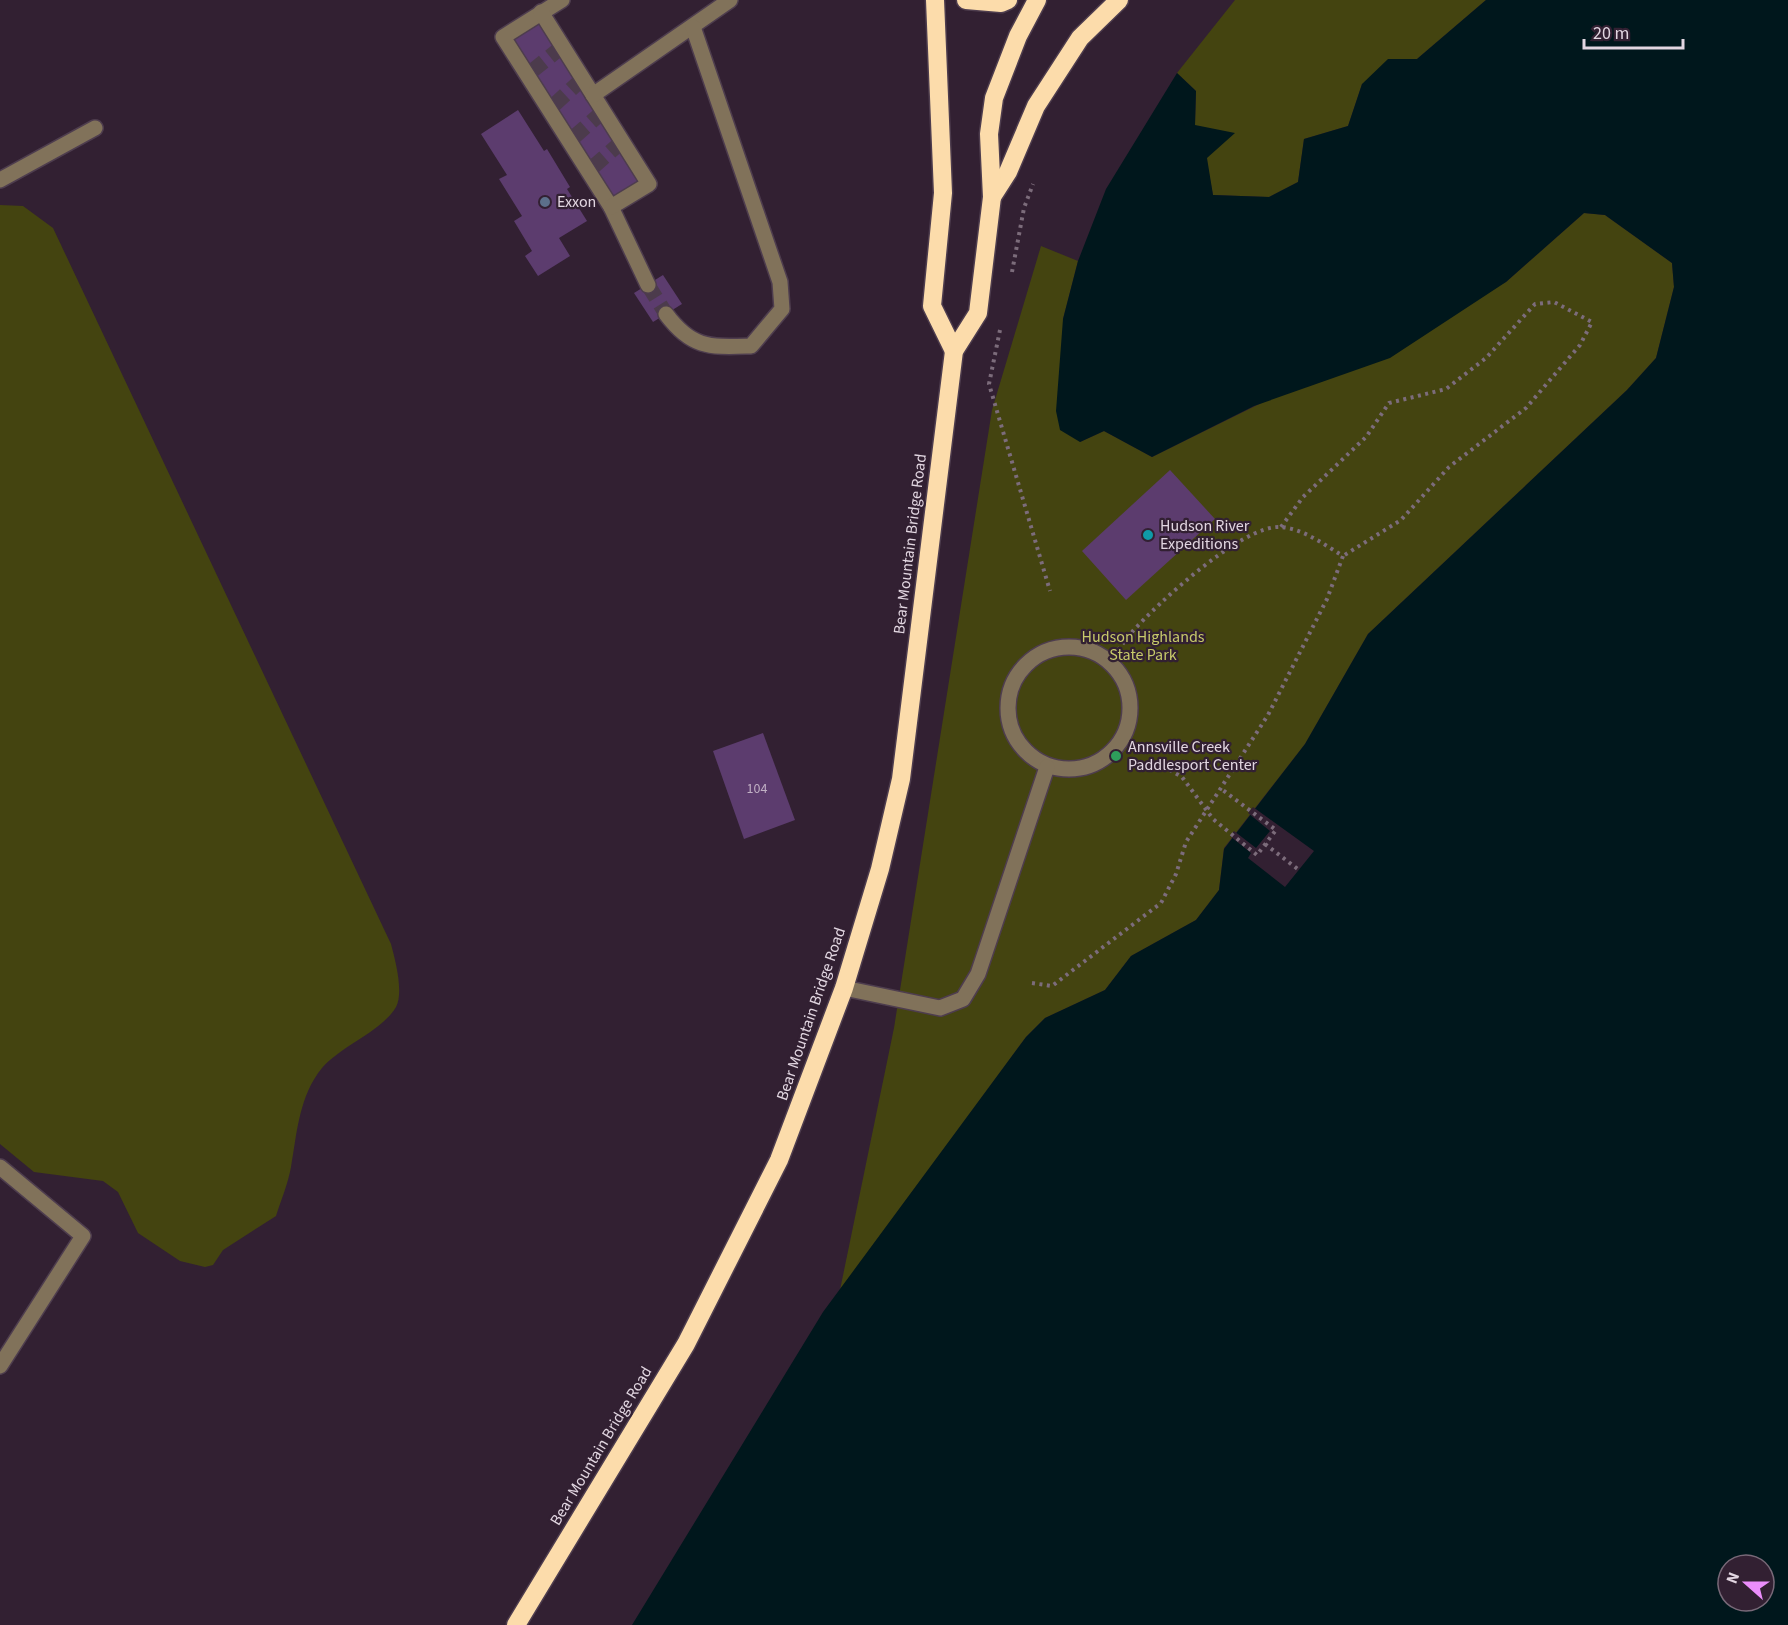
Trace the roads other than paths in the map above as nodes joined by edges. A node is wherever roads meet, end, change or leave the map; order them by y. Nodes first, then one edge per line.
1 (561, 0) edge
2 (730, 0) edge
3 (935, 0) edge
4 (966, 0) edge
5 (1008, 0) edge
6 (1037, 0) edge
7 (1119, 0) edge
8 (541, 12) junction
9 (693, 27) junction
10 (593, 95) junction
11 (95, 128) dead end
12 (0, 180) edge
13 (992, 197) junction
14 (611, 207) junction
15 (648, 285) tunnel mouth
16 (666, 314) tunnel mouth
17 (954, 351) junction
18 (1047, 766) junction
19 (844, 987) junction
20 (0, 1167) edge
21 (0, 1365) edge
22 (516, 1625) edge

1 - 8 street
2 - 9 street
3 - 17 highway
4 - 5 highway
6 - 13 highway, Bear Mountain Bridge Road
7 - 13 highway
8 - 10 street
8 - 14 street
9 - 10 street
9 - 16 street
10 - 14 street
11 - 12 street
13 - 17 highway, Bear Mountain Bridge Road
14 - 15 street
17 - 19 highway, Bear Mountain Bridge Road
18 - 18 street
18 - 19 street
19 - 22 highway, Bear Mountain Bridge Road
20 - 21 street

